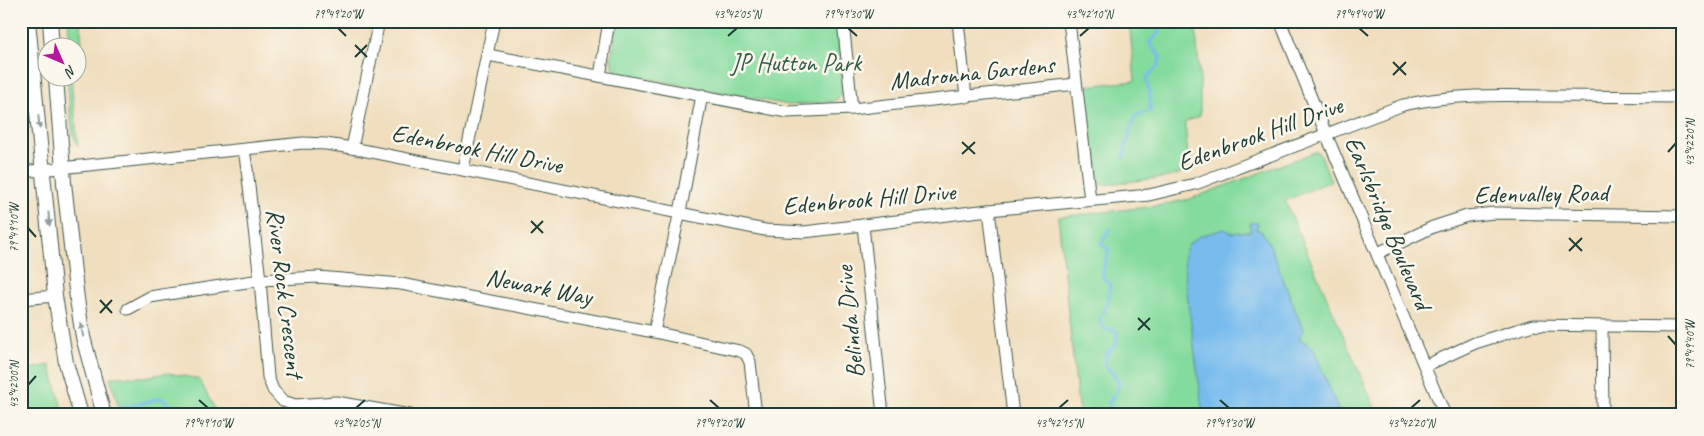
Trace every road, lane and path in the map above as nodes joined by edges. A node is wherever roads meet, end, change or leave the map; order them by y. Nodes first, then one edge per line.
1 (28, 21) edge
2 (50, 21) edge
3 (379, 21) edge
4 (494, 21) edge
5 (609, 21) edge
6 (842, 21) edge
7 (958, 21) edge
8 (1069, 21) edge
9 (1280, 21) edge
10 (51, 38) edge
11 (488, 55) junction
12 (600, 76) junction
13 (1076, 84) junction
14 (57, 88) edge
15 (702, 95) junction
16 (966, 96) junction
17 (1683, 97) edge
18 (852, 109) junction
19 (1326, 134) junction
20 (352, 148) junction
21 (244, 150) junction
22 (62, 168) junction
23 (463, 169) junction
24 (44, 170) junction
25 (21, 172) edge
26 (1090, 200) junction
27 (989, 210) junction
28 (680, 213) junction
29 (1683, 216) edge
30 (863, 225) junction
31 (1378, 253) junction
32 (260, 280) junction
33 (55, 296) junction
34 (21, 299) edge
35 (128, 309) dead end
36 (1602, 326) junction
37 (1683, 326) edge
38 (654, 332) junction
39 (1425, 366) junction
40 (81, 415) edge
41 (104, 415) edge
42 (410, 415) edge
43 (756, 415) edge
44 (883, 415) edge
45 (1013, 415) edge
46 (1446, 415) edge
47 (1604, 415) edge

1 -> 24 main road
2 - 10 main road
3 - 20 street
4 - 11 street
5 - 12 street
6 - 18 street
7 - 16 street
8 - 13 street
9 - 19 street, Earlsbridge Boulevard
11 - 12 street, Madronna Gardens
11 - 23 street
12 - 15 street, Madronna Gardens
13 - 16 street, Madronna Gardens
13 - 26 street
14 - 22 main road
15 - 18 street, Madronna Gardens
15 - 28 street
16 - 18 street, Madronna Gardens
17 - 19 street, Edenbrook Hill Drive
19 - 26 street, Edenbrook Hill Drive
19 - 31 street, Earlsbridge Boulevard
20 - 21 street, Edenbrook Hill Drive
20 - 23 street, Edenbrook Hill Drive
21 - 22 street, Edenbrook Hill Drive
21 - 32 street, River Rock Crescent
22 - 24 street, Edenbrook Hill Drive
41 -> 22 main road
23 - 28 street, Edenbrook Hill Drive
24 - 25 street, Edenbrook Hill Drive
24 -> 33 main road
26 - 27 street, Edenbrook Hill Drive
27 - 30 street, Edenbrook Hill Drive
27 - 45 street
28 - 30 street, Edenbrook Hill Drive
28 - 38 street
29 - 31 street, Edenvalley Road
30 - 44 street, Belinda Drive
31 - 39 street, Earlsbridge Boulevard
32 - 35 street, Newark Way
32 - 38 street, Newark Way
32 - 42 street, River Rock Crescent
33 - 34 street
33 - 40 main road
36 - 37 street
36 - 39 street
36 - 47 street
38 - 43 street, Newark Way
39 - 46 street, Earlsbridge Boulevard

